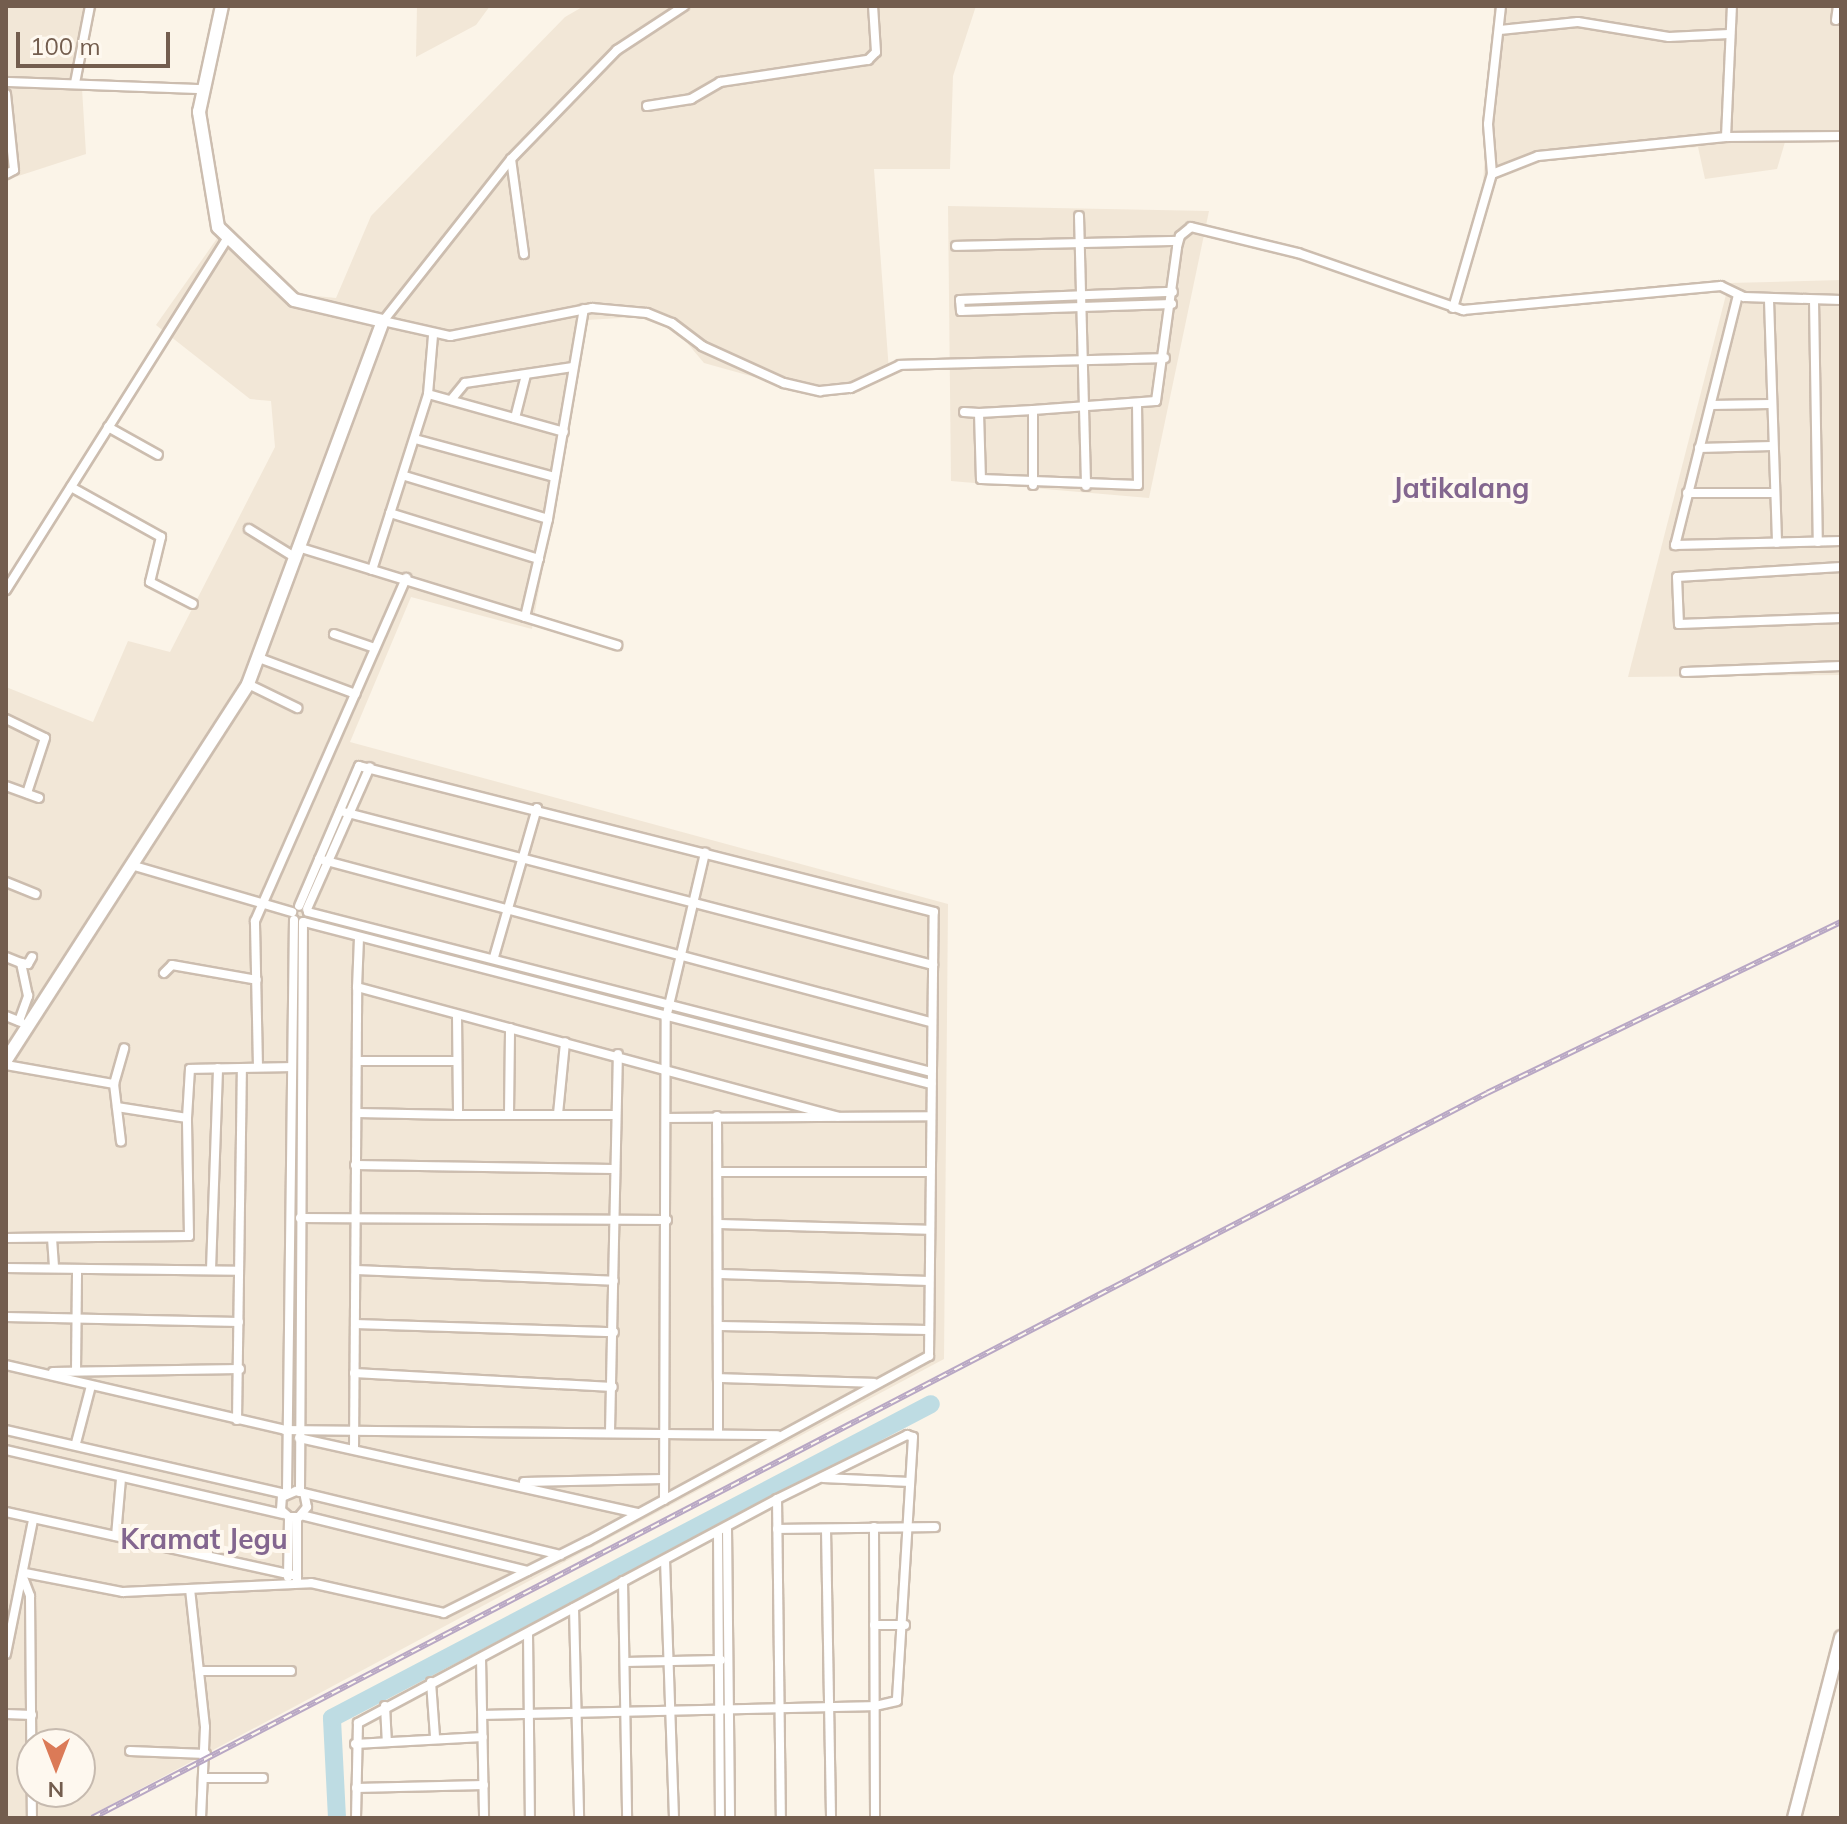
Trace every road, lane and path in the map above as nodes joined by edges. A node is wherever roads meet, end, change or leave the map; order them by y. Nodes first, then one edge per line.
1 (90, 6) edge
2 (222, 6) edge
3 (684, 6) edge
4 (873, 6) edge
5 (1501, 6) edge
6 (1732, 6) edge
7 (1838, 6) edge
8 (1836, 20) dead end
9 (1500, 30) junction
10 (1729, 34) junction
11 (6, 82) edge
12 (75, 83) junction
13 (195, 89) junction
14 (6, 94) edge
15 (647, 106) dead end
16 (1841, 136) edge
17 (1726, 137) junction
18 (511, 159) junction
19 (6, 174) edge
20 (1492, 174) junction
21 (1079, 216) dead end
22 (228, 238) junction
23 (1178, 241) junction
24 (956, 246) dead end
25 (1081, 246) junction
26 (524, 254) dead end
27 (1173, 292) junction
28 (1738, 295) junction
29 (1083, 298) junction
30 (1769, 300) junction
31 (1814, 300) junction
32 (1841, 300) edge
33 (1172, 304) junction
34 (1453, 308) junction
35 (584, 309) junction
36 (1084, 309) junction
37 (383, 321) junction
38 (433, 336) junction
39 (1165, 358) junction
40 (1085, 359) junction
41 (573, 367) junction
42 (526, 375) junction
43 (428, 394) junction
44 (451, 400) junction
45 (1770, 404) junction
46 (1137, 405) junction
47 (1711, 405) junction
48 (1085, 409) junction
49 (1033, 410) junction
50 (964, 412) dead end
51 (979, 413) junction
52 (515, 418) junction
53 (108, 427) junction
54 (564, 432) junction
55 (415, 439) junction
56 (1772, 446) junction
57 (1699, 448) junction
58 (158, 455) dead end
59 (405, 476) junction
60 (555, 477) junction
61 (1033, 485) junction
62 (1086, 486) junction
63 (71, 487) junction
64 (1687, 493) junction
65 (1775, 493) junction
66 (390, 513) junction
67 (548, 519) junction
68 (249, 529) dead end
69 (1841, 541) edge
70 (1818, 542) junction
71 (1777, 543) junction
72 (299, 553) junction
73 (539, 559) junction
74 (1841, 567) edge
75 (372, 570) junction
76 (406, 578) junction
77 (6, 590) edge
78 (193, 604) dead end
79 (525, 617) junction
80 (1841, 618) edge
81 (334, 634) dead end
82 (617, 645) dead end
83 (375, 648) junction
84 (259, 658) junction
85 (1841, 666) edge
86 (1685, 672) dead end
87 (248, 684) junction
88 (356, 694) junction
89 (297, 708) dead end
90 (6, 719) edge
91 (370, 767) junction
92 (6, 786) edge
93 (27, 793) junction
94 (39, 798) dead end
95 (537, 808) junction
96 (340, 811) junction
97 (351, 813) junction
98 (332, 841) junction
99 (705, 853) junction
100 (521, 858) junction
101 (323, 861) junction
102 (131, 865) junction
103 (6, 882) edge
104 (36, 894) dead end
105 (693, 902) junction
106 (261, 905) junction
107 (507, 908) junction
108 (301, 915) junction
109 (359, 938) junction
110 (680, 953) junction
111 (6, 957) edge
112 (32, 957) dead end
113 (494, 957) junction
114 (21, 963) junction
115 (933, 965) junction
116 (164, 973) dead end
117 (257, 980) junction
118 (357, 987) junction
119 (668, 1003) junction
120 (457, 1015) junction
121 (6, 1016) edge
122 (666, 1018) junction
123 (930, 1022) junction
124 (24, 1024) junction
125 (510, 1028) junction
126 (565, 1042) junction
127 (124, 1048) dead end
128 (618, 1054) junction
129 (357, 1061) junction
130 (457, 1061) junction
131 (6, 1062) edge
132 (258, 1067) junction
133 (291, 1067) junction
134 (218, 1068) junction
135 (242, 1068) junction
136 (667, 1069) junction
137 (931, 1072) junction
138 (114, 1084) junction
139 (931, 1084) junction
140 (117, 1107) junction
141 (357, 1113) junction
142 (509, 1114) junction
143 (558, 1114) junction
144 (458, 1115) junction
145 (614, 1115) junction
146 (717, 1116) junction
147 (930, 1116) junction
148 (838, 1117) junction
149 (187, 1118) junction
150 (666, 1118) junction
151 (121, 1142) dead end
152 (355, 1165) junction
153 (613, 1169) junction
154 (718, 1172) junction
155 (929, 1172) junction
156 (356, 1217) junction
157 (290, 1218) junction
158 (301, 1218) junction
159 (667, 1220) junction
160 (614, 1221) junction
161 (719, 1224) junction
162 (928, 1230) junction
163 (6, 1238) edge
164 (52, 1238) junction
165 (6, 1268) edge
166 (54, 1268) junction
167 (77, 1269) junction
168 (211, 1270) junction
169 (356, 1270) junction
170 (238, 1271) junction
171 (720, 1274) junction
172 (614, 1281) junction
173 (929, 1281) junction
174 (6, 1317) edge
175 (75, 1318) junction
176 (239, 1322) junction
177 (355, 1324) junction
178 (720, 1326) junction
179 (928, 1330) junction
180 (614, 1332) junction
181 (6, 1365) edge
182 (240, 1369) junction
183 (76, 1370) junction
184 (46, 1373) junction
185 (354, 1373) junction
186 (718, 1378) junction
187 (875, 1383) junction
188 (91, 1386) junction
189 (613, 1387) junction
190 (237, 1420) junction
191 (285, 1430) junction
192 (6, 1431) edge
193 (355, 1431) junction
194 (610, 1432) junction
195 (718, 1433) junction
196 (299, 1434) junction
197 (665, 1434) junction
198 (780, 1435) junction
199 (76, 1443) junction
200 (6, 1447) edge
201 (354, 1448) junction
202 (822, 1478) junction
203 (121, 1479) junction
204 (663, 1479) junction
205 (910, 1482) junction
206 (518, 1483) junction
207 (286, 1493) junction
208 (302, 1495) junction
209 (777, 1499) junction
210 (664, 1500) junction
211 (6, 1512) edge
212 (638, 1513) junction
213 (293, 1516) junction
214 (33, 1520) junction
215 (908, 1525) junction
216 (874, 1527) junction
217 (935, 1527) dead end
218 (727, 1528) junction
219 (777, 1529) junction
220 (826, 1529) junction
221 (718, 1533) junction
222 (116, 1536) junction
223 (560, 1555) junction
224 (665, 1560) junction
225 (528, 1572) junction
226 (24, 1576) junction
227 (293, 1579) junction
228 (623, 1581) junction
229 (190, 1589) junction
230 (721, 1598) junction
231 (574, 1608) junction
232 (874, 1625) junction
233 (905, 1625) junction
234 (528, 1633) junction
235 (1841, 1637) edge
236 (6, 1654) edge
237 (481, 1658) junction
238 (722, 1660) junction
239 (625, 1662) junction
240 (671, 1663) junction
241 (199, 1671) junction
242 (291, 1671) dead end
243 (431, 1682) junction
244 (781, 1704) junction
245 (385, 1706) junction
246 (830, 1706) junction
247 (875, 1706) junction
248 (723, 1707) junction
249 (578, 1709) junction
250 (625, 1710) junction
251 (672, 1711) junction
252 (530, 1712) junction
253 (6, 1714) edge
254 (32, 1715) junction
255 (484, 1715) junction
256 (435, 1737) junction
257 (483, 1737) junction
258 (387, 1739) junction
259 (355, 1744) junction
260 (130, 1751) dead end
261 (206, 1754) junction
262 (206, 1778) junction
263 (263, 1778) dead end
264 (484, 1785) junction
265 (356, 1788) junction
266 (724, 1794) junction
267 (32, 1818) edge
268 (201, 1818) edge
269 (356, 1818) edge
270 (484, 1818) edge
271 (530, 1818) edge
272 (579, 1818) edge
273 (627, 1818) edge
274 (674, 1818) edge
275 (720, 1818) edge
276 (730, 1818) edge
277 (781, 1818) edge
278 (831, 1818) edge
279 (875, 1818) edge
280 (1794, 1818) edge

1 - 12 street
2 - 13 street
3 - 18 street
4 - 15 street
5 - 9 street
6 - 10 street
7 - 8 street
9 - 10 street
9 - 20 street
10 - 17 street
11 - 12 street
12 - 13 street
13 - 22 street
14 - 19 street
16 - 17 street
17 - 20 street
18 - 26 street
18 - 37 street
20 - 34 street
21 - 25 street
22 - 37 street
22 - 53 street
23 - 25 street
23 - 27 street
23 - 34 street
24 - 25 street
25 - 29 street
27 - 29 street
27 - 33 street
28 - 30 street
28 - 34 street
28 - 47 street
29 - 36 street
29 - 36 street
30 - 31 street
30 - 45 street
31 - 32 street
31 - 70 street
33 - 36 street
33 - 39 street
35 - 38 street
35 - 40 street
35 - 41 street
36 - 40 street
37 - 38 street
37 - 72 street
38 - 43 street
39 - 40 street
39 - 46 street
40 - 48 street
41 - 42 street
41 - 54 street
42 - 44 street
42 - 52 street
43 - 44 street
43 - 55 street
44 - 52 street
45 - 47 street
45 - 56 street
46 - 48 street
46 - 62 street
47 - 57 street
48 - 49 street
48 - 62 street
49 - 51 street
49 - 61 street
50 - 51 street
51 - 61 street
52 - 54 street
53 - 58 street
53 - 63 street
54 - 60 street
55 - 59 street
55 - 60 street
56 - 57 street
56 - 65 street
57 - 64 street
59 - 66 street
59 - 67 street
60 - 67 street
61 - 62 street
63 - 77 street
63 - 78 street
64 - 65 street
64 - 71 street
65 - 71 street
66 - 73 street
66 - 75 street
67 - 73 street
68 - 72 street
69 - 70 street
70 - 71 street
72 - 75 street
72 - 84 street
73 - 79 street
74 - 80 street
75 - 76 street
76 - 79 street
76 - 83 street
79 - 82 street
81 - 83 street
83 - 88 street
84 - 87 street
84 - 88 street
85 - 86 street
87 - 89 street
87 - 102 street
88 - 106 street
90 - 93 street
91 - 95 street
91 - 96 street
91 - 97 street
92 - 93 street
93 - 94 street
95 - 99 street
95 - 100 street
96 - 97 street
96 - 98 street
97 - 98 street
97 - 100 street
98 - 101 street
99 - 105 street
99 - 115 street
100 - 105 street
100 - 107 street
101 - 107 street
101 - 108 street
102 - 106 street
102 - 124 street
103 - 104 street
105 - 110 street
105 - 115 street
106 - 108 street
106 - 117 street
107 - 110 street
107 - 113 street
108 - 109 street
108 - 113 street
108 - 133 street
108 - 158 street
109 - 118 street
109 - 122 street
110 - 119 street
110 - 123 street
111 - 114 street
112 - 114 street
113 - 119 street
114 - 124 street
115 - 123 street
116 - 117 street
117 - 132 street
118 - 120 street
118 - 129 street
119 - 122 street
119 - 137 street
120 - 125 street
120 - 130 street
121 - 124 street
122 - 136 street
122 - 139 street
123 - 137 street
124 - 131 street
125 - 126 street
125 - 142 street
126 - 128 street
126 - 143 street
127 - 138 street
128 - 136 street
128 - 145 street
129 - 130 street
129 - 141 street
130 - 144 street
131 - 138 street
132 - 133 street
132 - 135 street
133 - 157 street
134 - 135 street
134 - 149 street
134 - 168 street
135 - 170 street
136 - 148 street
136 - 150 street
137 - 139 street
138 - 140 street
139 - 147 street
140 - 149 street
140 - 151 street
141 - 144 street
141 - 152 street
142 - 143 street
142 - 144 street
143 - 145 street
145 - 153 street
146 - 148 street
146 - 150 street
146 - 154 street
147 - 148 street
147 - 155 street
149 - 164 street
150 - 159 street
152 - 153 street
152 - 156 street
153 - 160 street
154 - 155 street
154 - 161 street
155 - 162 street
156 - 158 street
156 - 160 street
156 - 169 street
157 - 158 street
157 - 191 street
158 - 196 street
159 - 160 street
159 - 197 street
160 - 172 street
161 - 162 street
161 - 171 street
162 - 173 street
163 - 164 street
164 - 166 street
165 - 166 street
166 - 167 street
167 - 168 street
167 - 175 street
168 - 170 street
169 - 172 street
169 - 177 street
170 - 176 street
171 - 173 street
171 - 178 street
172 - 180 street
173 - 179 street
174 - 175 street
175 - 176 street
175 - 183 street
176 - 182 street
177 - 180 street
177 - 185 street
178 - 179 street
178 - 186 street
179 - 187 street
180 - 189 street
181 - 184 street
182 - 183 street
182 - 190 street
183 - 184 street
184 - 188 street
185 - 189 street
185 - 193 street
186 - 187 street
186 - 195 street
187 - 198 street
188 - 190 street
188 - 199 street
189 - 194 street
190 - 191 street
191 - 196 street
191 - 207 street
192 - 199 street
192 - 200 street
193 - 194 street
193 - 196 street
193 - 201 street
194 - 197 street
195 - 197 street
195 - 198 street
196 - 201 street
196 - 208 street
197 - 204 street
198 - 210 street
199 - 207 street
200 - 203 street
201 - 206 street
202 - 205 street
202 - 205 street
202 - 209 street
203 - 213 street
203 - 222 street
204 - 206 street
204 - 210 street
205 - 215 street
206 - 212 street
207 - 208 street
207 - 213 street
208 - 213 street
208 - 223 street
209 - 218 street
209 - 219 street
210 - 212 street
211 - 214 street
212 - 223 street
213 - 225 street
213 - 227 street
214 - 222 street
214 - 226 street
215 - 216 street
215 - 217 street
215 - 233 street
216 - 220 street
216 - 232 street
218 - 221 street
218 - 230 street
219 - 220 street
219 - 244 street
220 - 246 street
221 - 224 street
221 - 230 street
222 - 227 street
223 - 225 street
224 - 228 street
224 - 240 street
225 - 227 street
226 - 229 street
226 - 236 street
226 - 254 street
227 - 229 street
228 - 231 street
228 - 239 street
229 - 241 street
230 - 238 street
231 - 234 street
231 - 249 street
232 - 233 street
232 - 247 street
233 - 247 street
234 - 237 street
234 - 252 street
235 - 280 street
237 - 243 street
237 - 255 street
238 - 240 street
238 - 248 street
239 - 240 street
239 - 250 street
240 - 251 street
241 - 242 street
241 - 261 street
243 - 245 street
243 - 256 street
244 - 246 street
244 - 248 street
244 - 277 street
245 - 258 street
245 - 259 street
246 - 247 street
246 - 278 street
247 - 279 street
248 - 251 street
248 - 266 street
249 - 250 street
249 - 252 street
249 - 272 street
250 - 251 street
250 - 273 street
251 - 274 street
252 - 255 street
252 - 271 street
253 - 254 street
254 - 267 street
255 - 257 street
256 - 257 street
256 - 258 street
257 - 264 street
258 - 259 street
259 - 265 street
260 - 261 street
261 - 262 street
262 - 263 street
262 - 268 street
264 - 265 street
264 - 270 street
265 - 269 street
266 - 275 street
266 - 276 street

